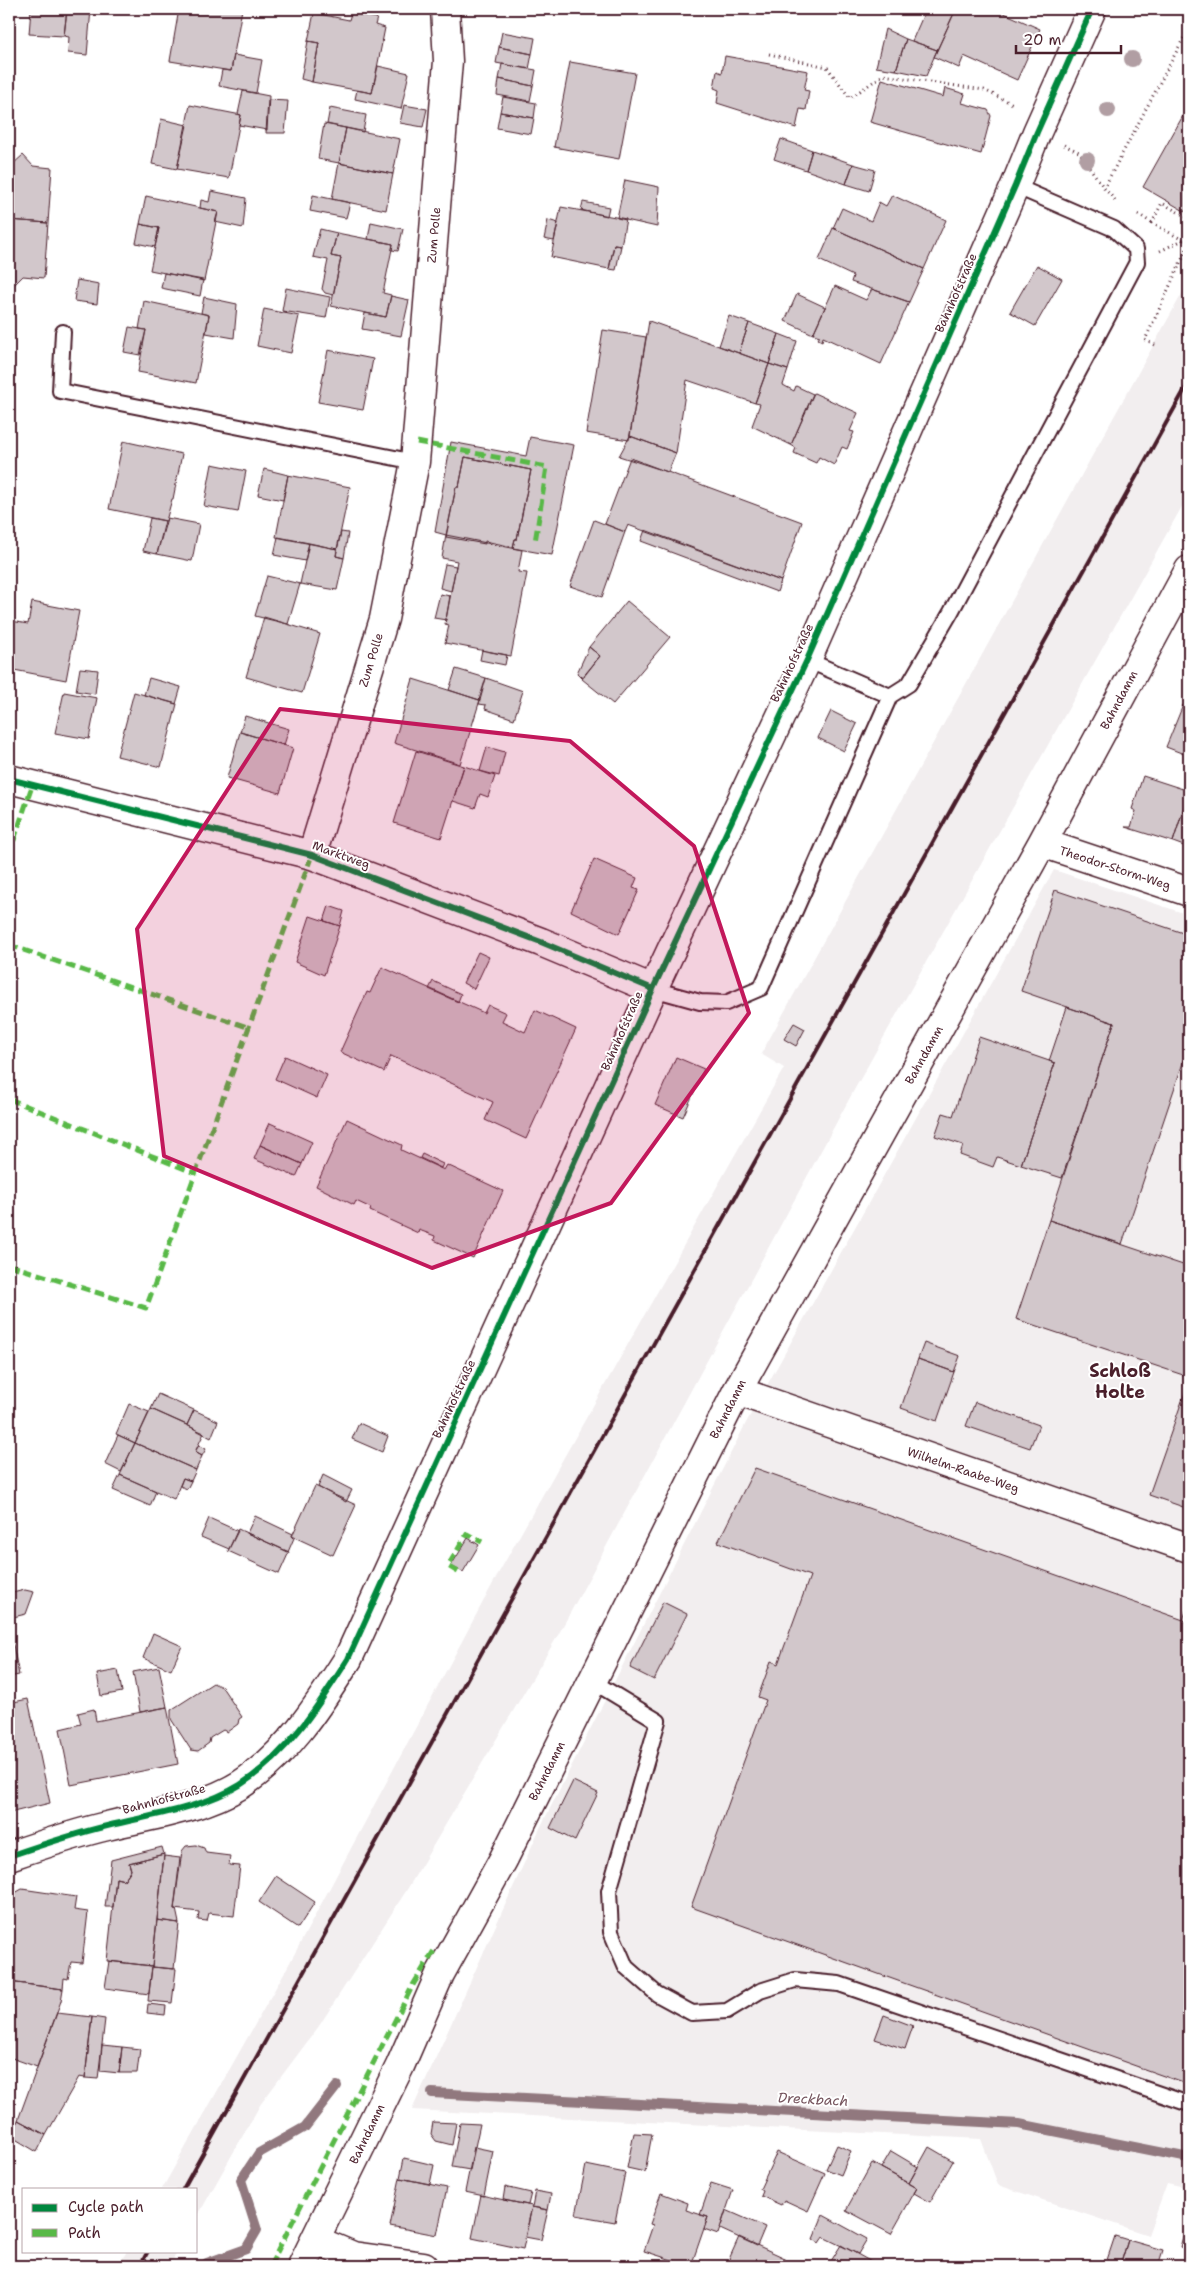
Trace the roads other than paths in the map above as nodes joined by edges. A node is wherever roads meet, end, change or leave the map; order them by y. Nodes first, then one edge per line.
1 (445, 9) edge
2 (1092, 9) edge
3 (1015, 186) junction
4 (63, 332) dead end
5 (415, 462) junction
6 (1188, 576) edge
7 (807, 660) junction
8 (890, 696) junction
9 (9, 779) edge
10 (1042, 843) junction
11 (312, 855) junction
12 (1189, 892) edge
13 (653, 990) junction
14 (737, 1391) junction
15 (1189, 1548) edge
16 (592, 1681) junction
17 (9, 1856) edge
18 (1189, 2104) edge
19 (314, 2240) junction
20 (302, 2266) edge
21 (424, 2266) edge

1 - 5 street, Zum Polle
2 - 3 street, Bahnhofstraße
3 - 7 street, Bahnhofstraße
3 - 8 lane
4 - 5 lane
5 - 11 street, Zum Polle
6 - 10 street, Bahndamm
7 - 8 lane
7 - 13 street, Bahnhofstraße
8 - 13 lane
9 - 11 street, Marktweg
10 - 12 street, Theodor-Storm-Weg
10 - 14 street, Bahndamm
11 - 13 street, Marktweg
13 - 17 street, Bahnhofstraße
14 - 15 street, Wilhelm-Raabe-Weg
14 - 16 street, Bahndamm
16 - 18 lane
16 - 19 street, Bahndamm
19 - 20 street, Bahndamm
19 - 21 street

